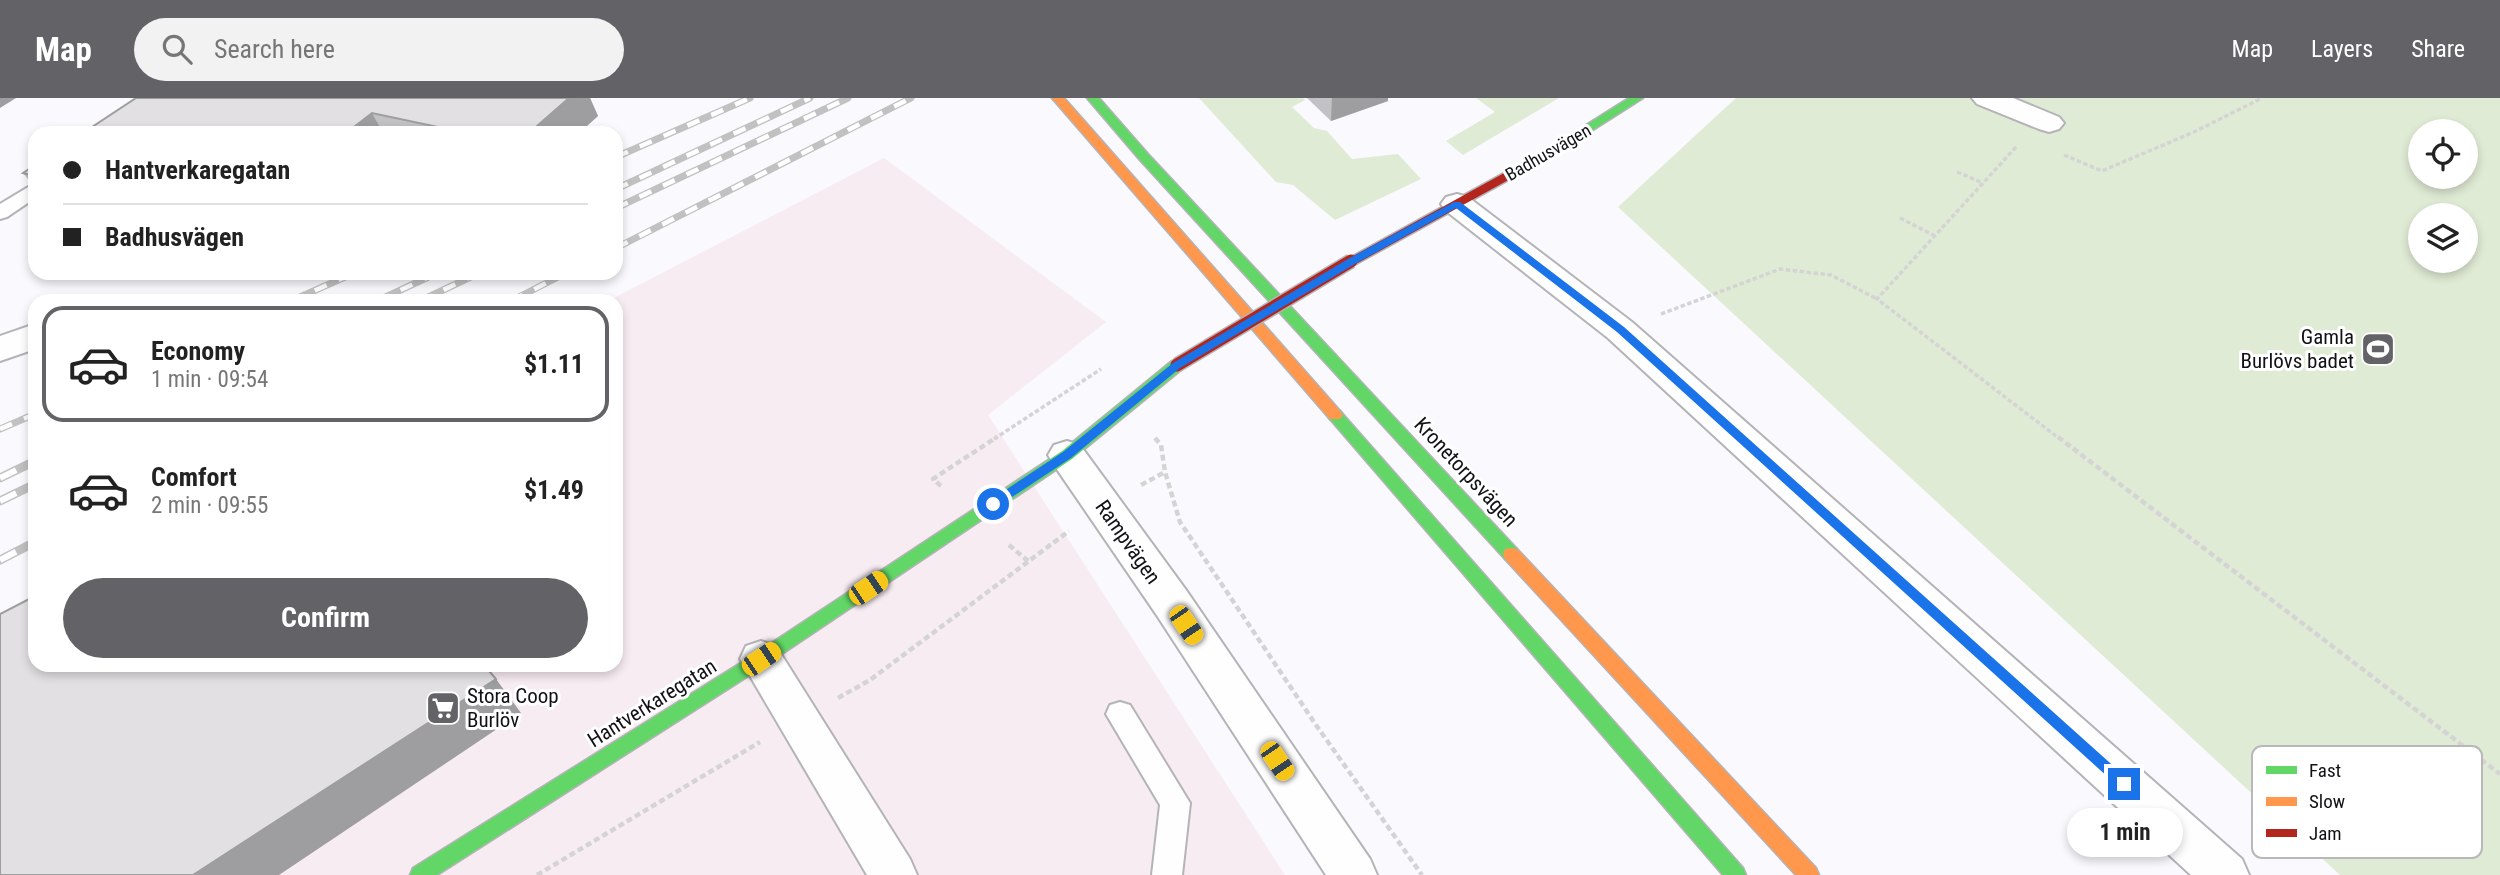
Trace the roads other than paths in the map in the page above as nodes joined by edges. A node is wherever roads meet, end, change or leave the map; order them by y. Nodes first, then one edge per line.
1 (1058, 98) edge
2 (1093, 98) edge
3 (1637, 98) edge
4 (1987, 98) edge
5 (2049, 123) dead end
6 (28, 194) edge
7 (1457, 204) junction
8 (0, 213) edge
9 (28, 339) edge
10 (0, 349) edge
11 (1177, 365) joint
12 (1067, 455) junction
13 (761, 659) junction
14 (1120, 714) dead end
15 (420, 875) edge
16 (893, 875) edge
17 (1167, 875) edge
18 (1353, 875) edge
19 (1736, 875) edge
20 (1809, 875) edge
21 (2225, 875) edge

1 - 19 main road
2 - 20 main road, Kronetorpsvägen
3 - 7 main road, Badhusvägen
4 - 5 street
6 - 8 lane
7 - 11 main road, Badhusvägen, bridge
7 - 21 street
9 - 10 street
11 - 12 main road, Hantverkaregatan
12 - 13 main road, Hantverkaregatan
12 - 18 street, Rampvägen
13 - 15 main road, Hantverkaregatan
13 - 16 street
14 - 17 lane

